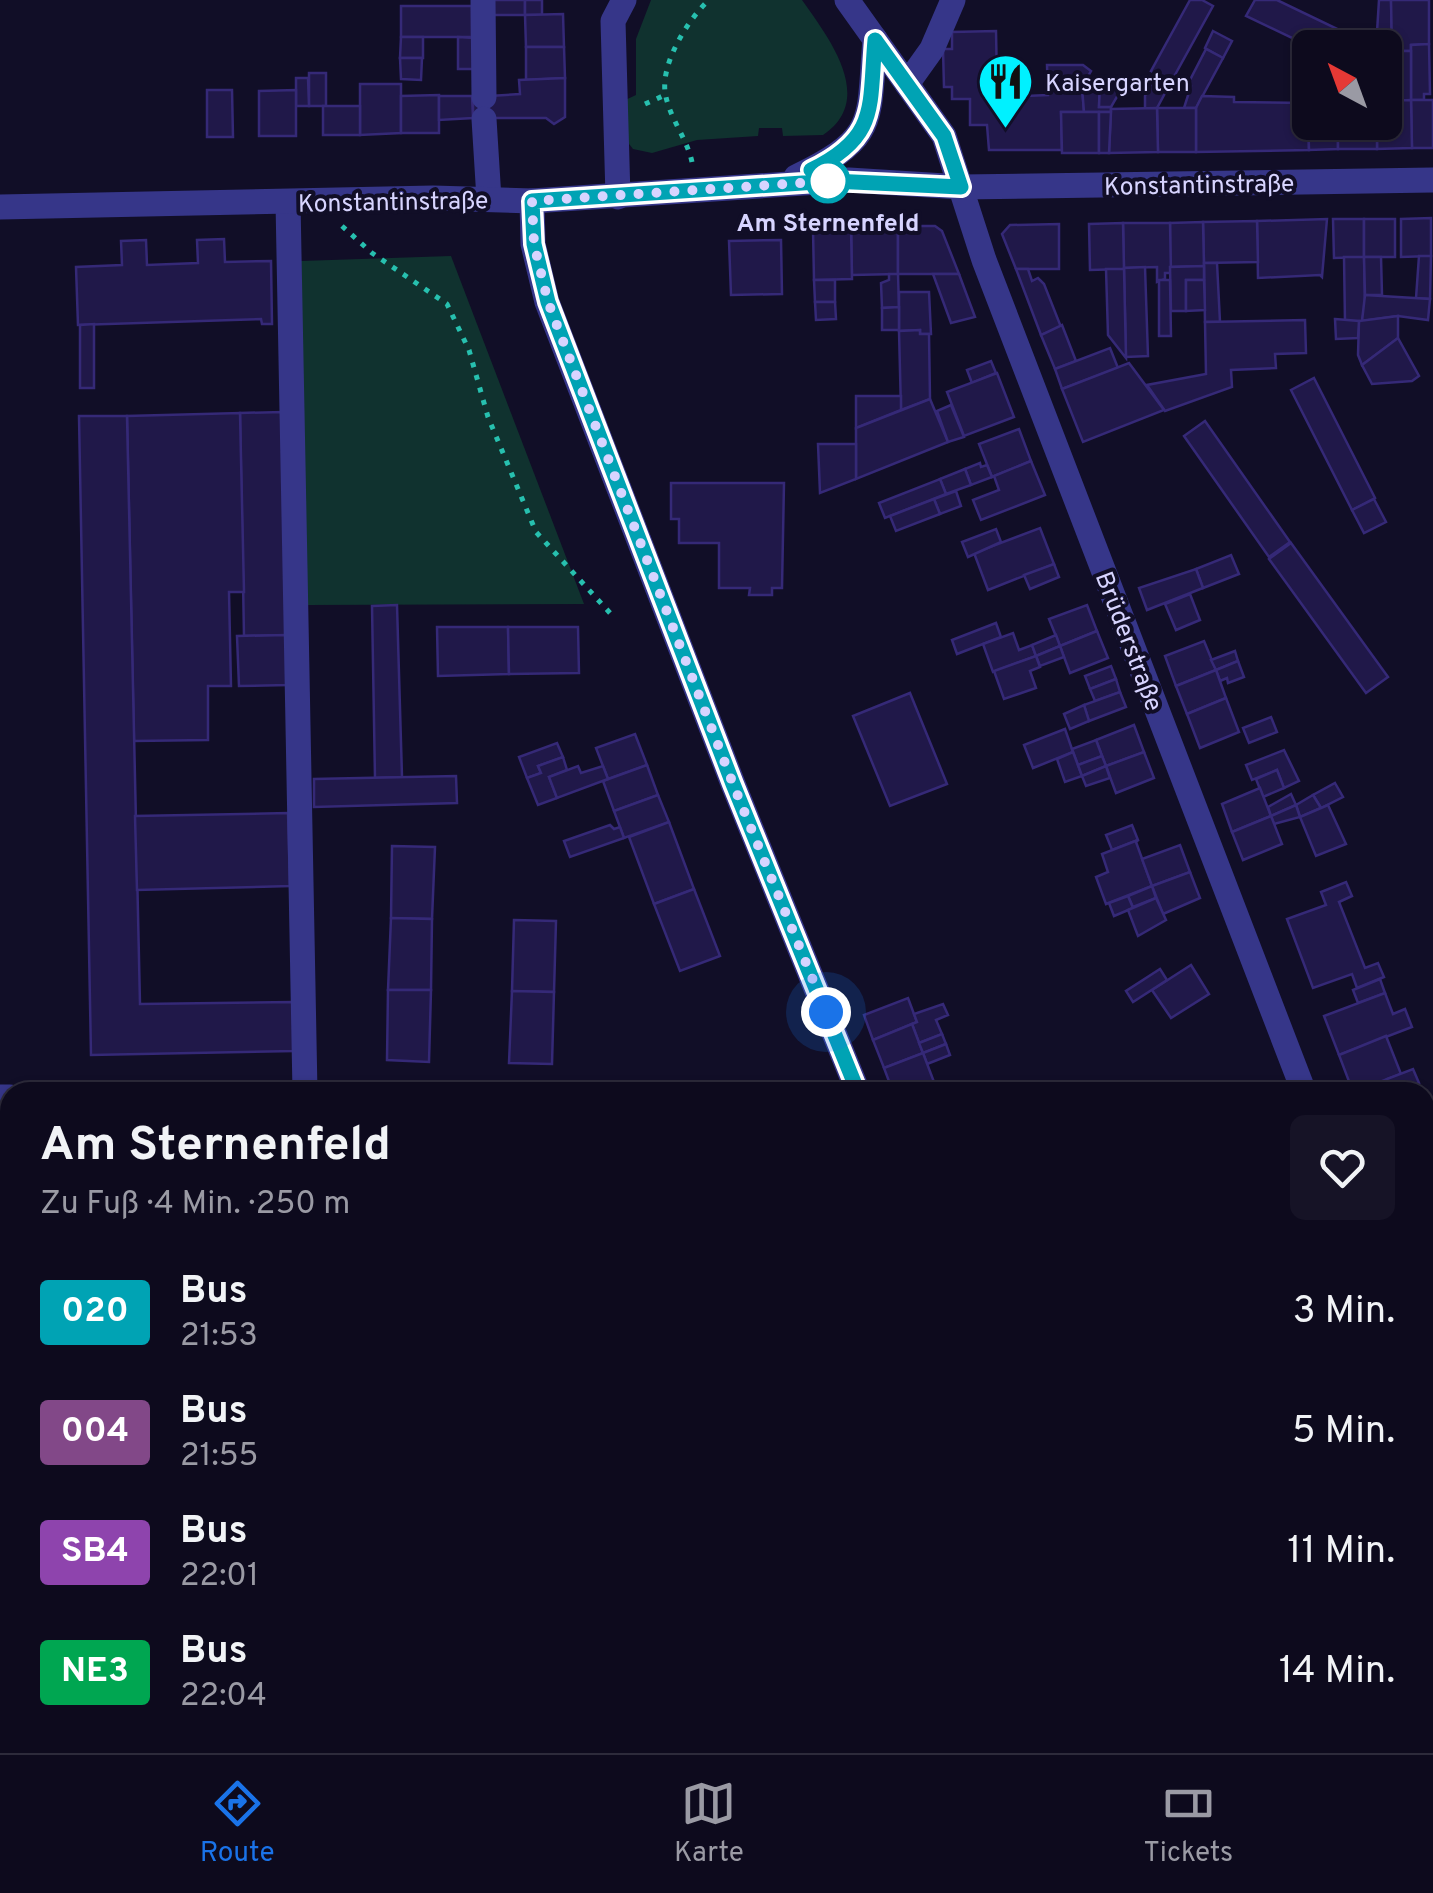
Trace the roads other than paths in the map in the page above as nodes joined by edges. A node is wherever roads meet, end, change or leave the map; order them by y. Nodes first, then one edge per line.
1 (483, 0) edge
2 (624, 0) edge
3 (846, 0) edge
4 (953, 0) edge
5 (875, 40) junction
6 (907, 84) junction
7 (1433, 180) edge
8 (786, 182) junction
9 (961, 187) junction
10 (618, 197) junction
11 (489, 199) junction
12 (532, 201) junction
13 (288, 202) junction
14 (0, 207) edge
15 (305, 1082) edge
16 (854, 1082) edge
17 (1300, 1082) edge

1 - 11 street
2 - 10 street
3 - 5 street
4 - 6 street
5 - 6 street
5 - 8 street, Konstantinstraße
6 - 9 street
7 - 9 street, Konstantinstraße
8 - 9 street, Konstantinstraße
8 - 10 street, Konstantinstraße
9 - 17 street, Brüderstraße
10 - 12 street, Konstantinstraße
11 - 12 street, Konstantinstraße
11 - 13 street, Konstantinstraße
12 - 16 street
13 - 14 street, Konstantinstraße
13 - 15 street

